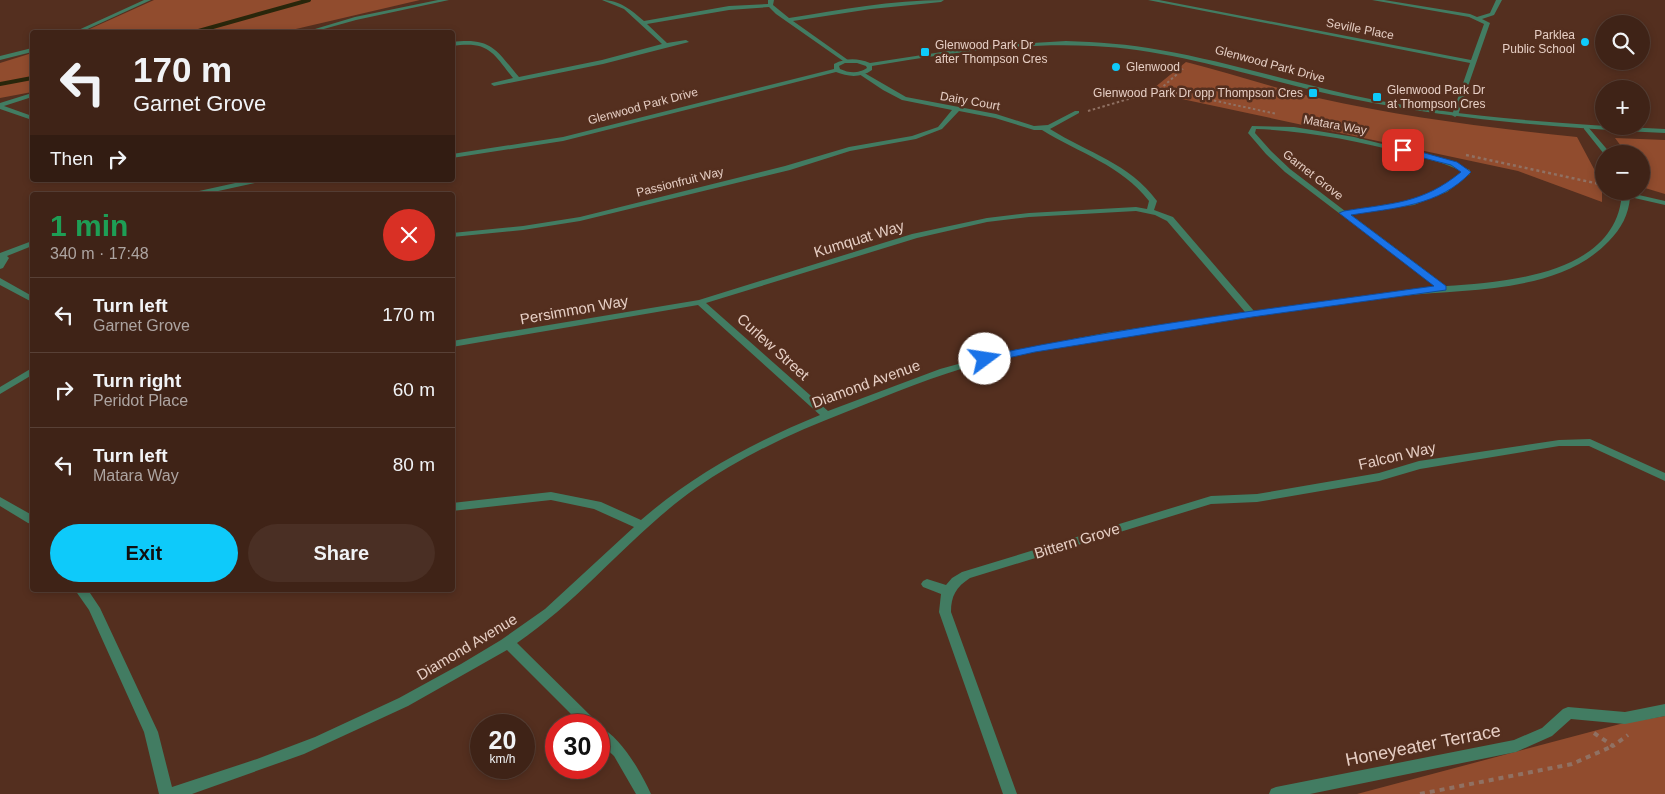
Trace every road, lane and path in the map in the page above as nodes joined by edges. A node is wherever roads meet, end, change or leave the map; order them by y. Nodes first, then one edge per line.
1 (148, 0) edge
2 (446, 0) edge
3 (605, 0) edge
4 (941, 0) edge
5 (1152, 0) edge
6 (1375, 0) edge
7 (1499, 0) edge
8 (771, 2) edge
9 (1479, 18) junction
10 (788, 20) junction
11 (643, 23) junction
12 (81, 30) edge
13 (315, 30) edge
14 (686, 42) dead end
15 (455, 44) edge
16 (666, 45) junction
17 (30, 50) edge
18 (0, 58) edge
19 (846, 61) junction
20 (1474, 62) junction
21 (869, 65) junction
22 (1185, 67) dead end
23 (837, 70) junction
24 (862, 73) junction
25 (517, 79) junction
26 (494, 84) dead end
27 (30, 96) edge
28 (0, 106) edge
29 (956, 110) junction
30 (1077, 112) joint
31 (1455, 115) junction
32 (30, 117) edge
33 (1254, 127) joint
34 (1044, 128) junction
35 (1586, 128) junction
36 (1665, 131) edge
37 (1600, 145) edge
38 (455, 156) edge
39 (250, 182) edge
40 (204, 192) edge
41 (1650, 199) edge
42 (1625, 200) edge
43 (1665, 203) edge
44 (1150, 211) junction
45 (1344, 213) junction
46 (455, 235) edge
47 (30, 244) edge
48 (1, 255) edge
49 (0, 266) edge
50 (0, 281) edge
51 (1443, 288) junction
52 (30, 298) edge
53 (700, 302) junction
54 (1252, 314) junction
55 (455, 343) edge
56 (30, 372) edge
57 (0, 390) edge
58 (826, 415) junction
59 (1665, 477) edge
60 (1210, 500) joint
61 (0, 501) edge
62 (455, 507) edge
63 (30, 519) edge
64 (643, 526) junction
65 (927, 584) dead end
66 (948, 591) junction
67 (82, 592) edge
68 (508, 643) junction
69 (1665, 710) edge
70 (580, 714) edge
71 (610, 743) edge
72 (1613, 746) dead end
73 (166, 794) edge
74 (172, 794) edge
75 (644, 794) edge
76 (1010, 794) edge
77 (1276, 794) edge
78 (1420, 794) edge

1 - 12 street
2 - 13 street
3 - 11 street
4 - 10 street
5 - 20 street, Seville Place
6 - 9 street
7 - 9 street
8 - 10 street
8 - 11 street
9 - 20 street
10 - 19 street
11 - 16 street
14 - 16 street
15 - 25 street
16 - 25 street
17 - 18 street
19 - 21 street, Glenwood Park Drive
19 - 23 street
20 - 31 street
21 - 24 street
21 - 31 street, Glenwood Park Drive
22 - 30 path
23 - 24 street
23 - 38 street, Glenwood Park Drive
24 - 29 street, Dairy Court
25 - 26 street
27 - 28 street
28 - 32 street
29 - 34 street, Dairy Court
29 - 46 street, Passionfruit Way
30 - 34 street
31 - 35 street, Glenwood Park Drive
33 - 45 street, Garnet Grove
33 - 45 street, Matara Way
34 - 44 street, Dairy Court
35 - 36 street, Glenwood Park Drive
35 - 37 street
39 - 40 street
41 - 43 street
42 - 51 street, Diamond Avenue
44 - 53 street, Kumquat Way
44 - 54 street
45 - 51 street, Garnet Grove
47 - 48 street
48 - 49 street
50 - 52 street
51 - 54 street, Diamond Avenue
53 - 55 street, Persimmon Way
53 - 58 street, Curlew Street
54 - 58 street, Diamond Avenue
56 - 57 street
58 - 64 street, Diamond Avenue
59 - 60 street, Falcon Way
60 - 66 street, Bittern Grove
61 - 63 street
62 - 64 street
64 - 68 street, Diamond Avenue
65 - 66 street
66 - 76 street
67 - 73 street
68 - 70 street
68 - 74 street, Diamond Avenue
69 - 77 street, Honeyeater Terrace
71 - 75 street
72 - 78 path

